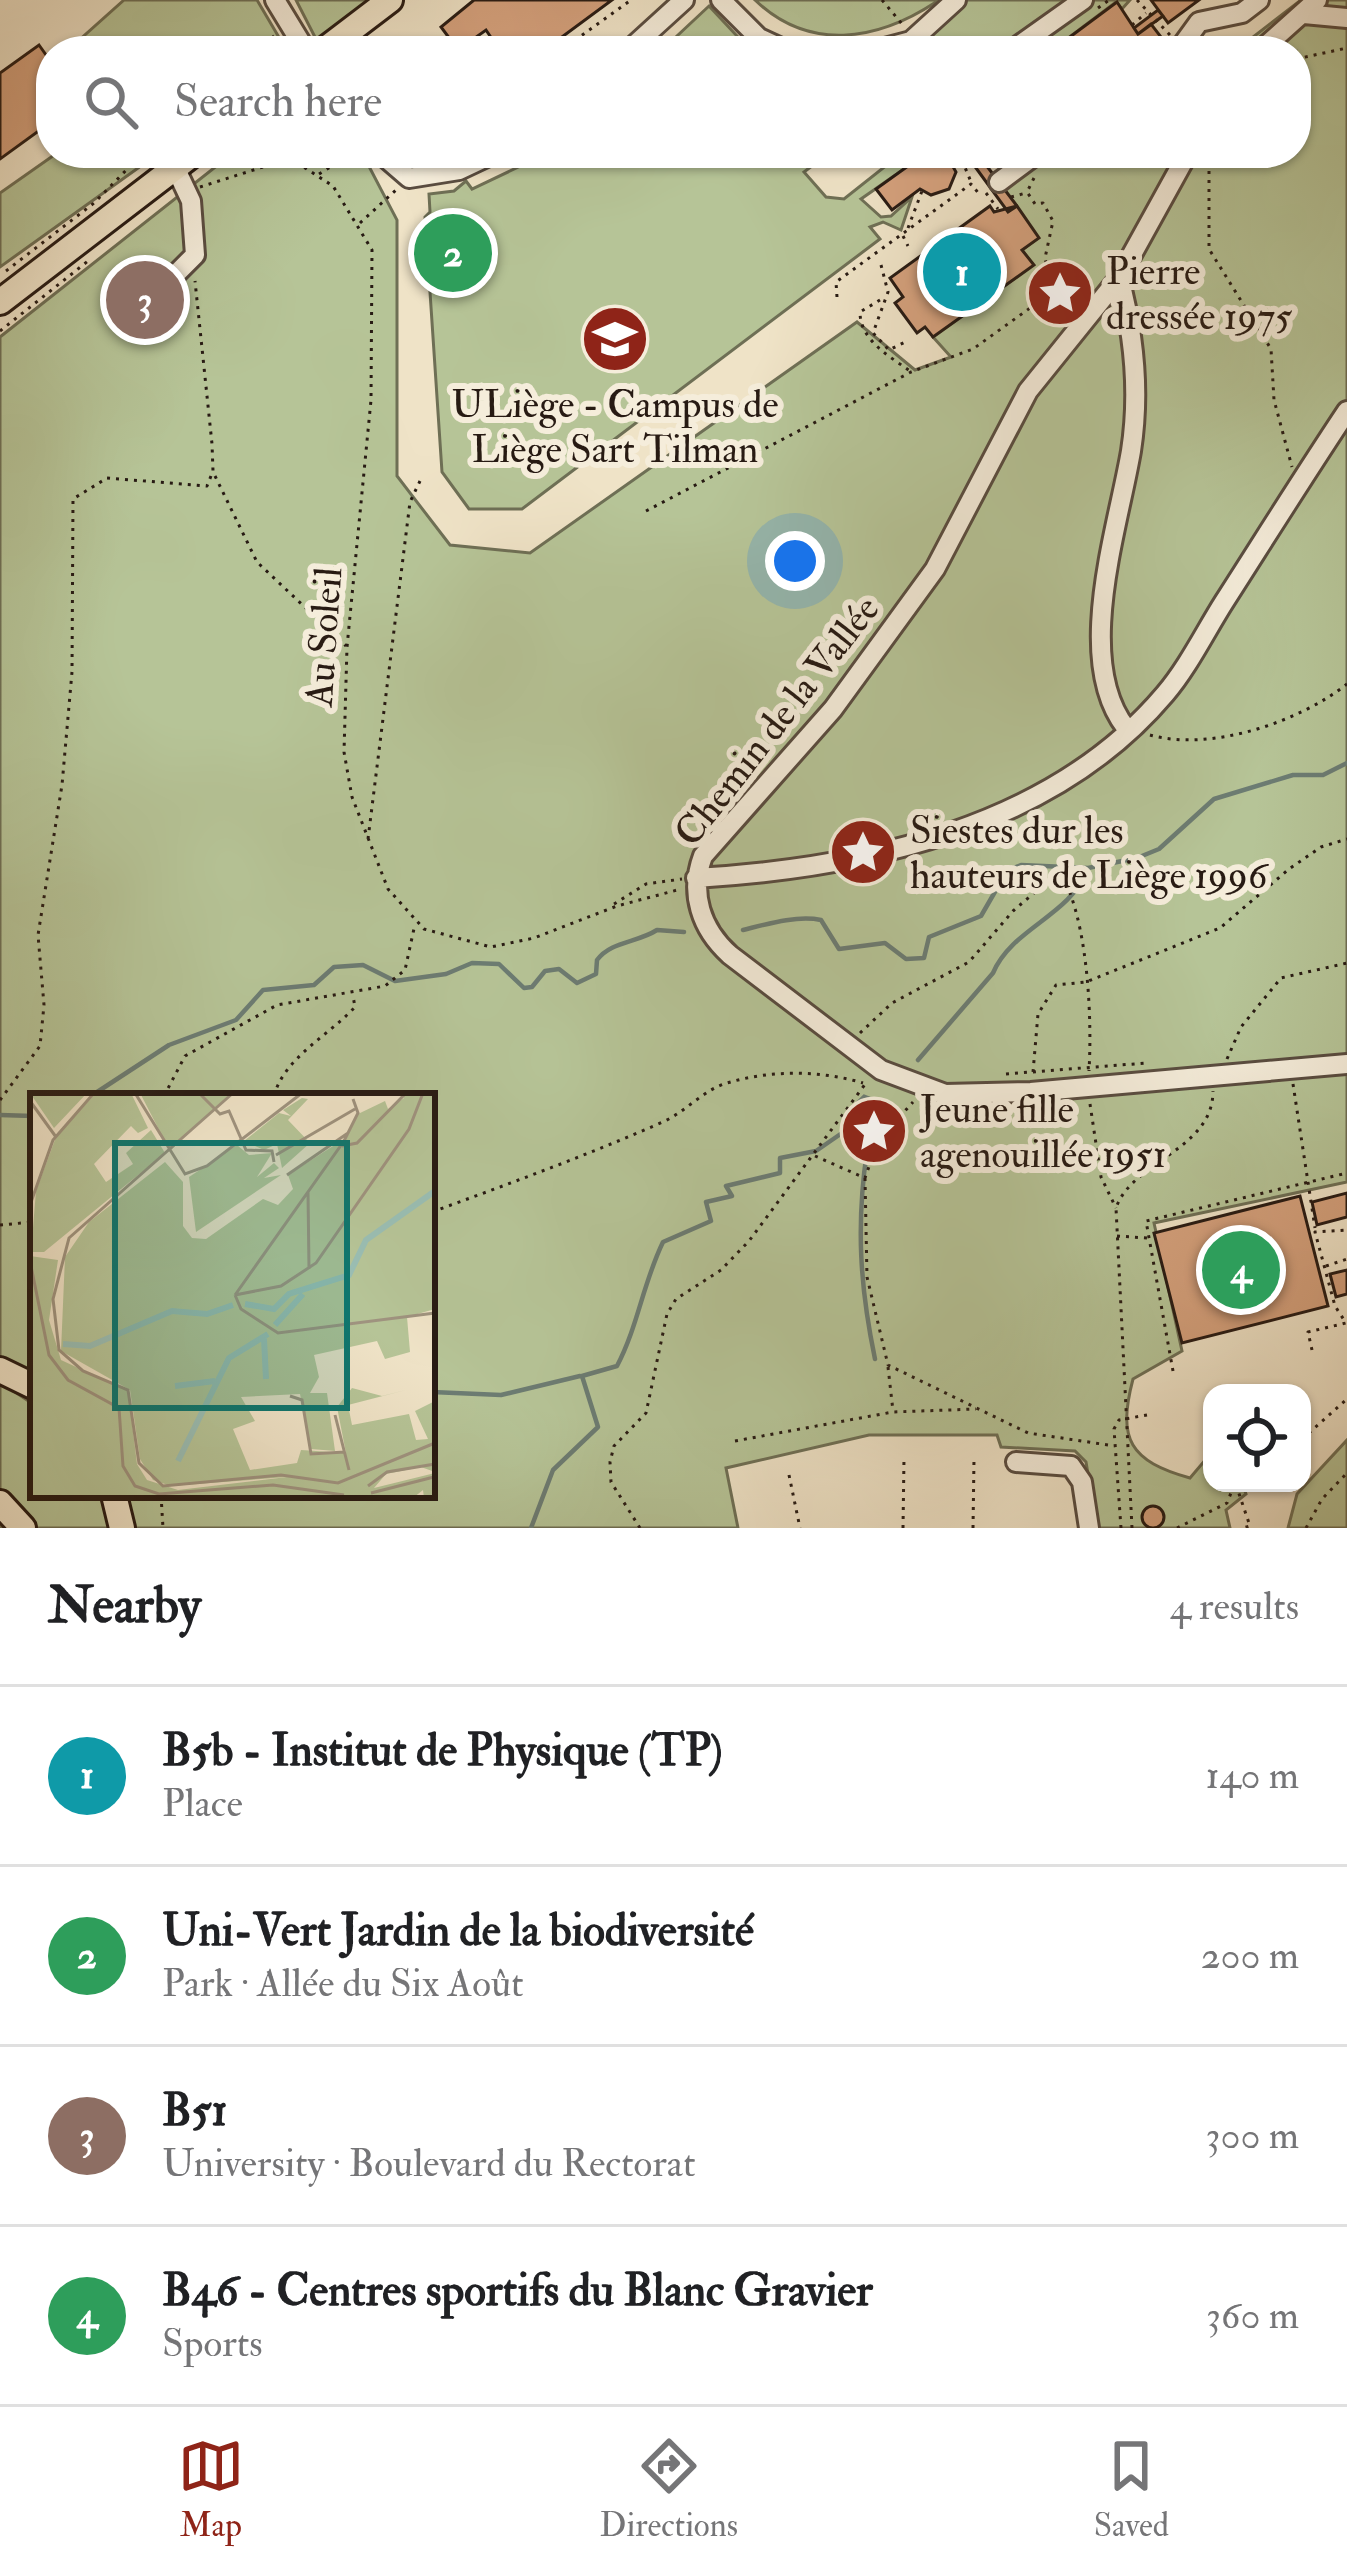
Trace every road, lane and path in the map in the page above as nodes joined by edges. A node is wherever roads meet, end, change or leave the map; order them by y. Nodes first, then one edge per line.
1 (275, 0) edge
2 (390, 0) edge
3 (631, 0) edge
4 (684, 0) edge
5 (721, 0) edge
6 (882, 0) edge
7 (956, 0) edge
8 (1083, 0) edge
9 (1137, 0) edge
10 (1258, 0) edge
11 (1311, 7) edge
12 (1158, 9) dead end
13 (1242, 13) junction
14 (1149, 14) junction
15 (1347, 18) edge
16 (1132, 25) dead end
17 (1281, 32) junction
18 (297, 36) edge
19 (342, 36) edge
20 (581, 36) edge
21 (644, 36) edge
22 (757, 36) edge
23 (908, 36) edge
24 (924, 36) edge
25 (1032, 36) edge
26 (1168, 36) edge
27 (1191, 36) edge
28 (1277, 36) edge
29 (1347, 47) edge
30 (1311, 55) edge
31 (128, 168) edge
32 (266, 168) edge
33 (302, 168) edge
34 (330, 168) edge
35 (398, 168) edge
36 (463, 168) edge
37 (969, 168) edge
38 (1020, 168) edge
39 (1179, 168) edge
40 (1210, 168) edge
41 (186, 170) edge
42 (319, 175) junction
43 (410, 178) junction
44 (922, 191) dead end
45 (991, 193) junction
46 (998, 209) dead end
47 (359, 224) junction
48 (909, 230) junction
49 (903, 235) junction
50 (908, 246) dead end
51 (195, 255) junction
52 (87, 262) dead end
53 (881, 266) dead end
54 (0, 276) edge
55 (166, 284) dead end
56 (1112, 285) junction
57 (837, 297) dead end
58 (1055, 298) junction
59 (881, 299) junction
60 (0, 302) edge
61 (0, 331) edge
62 (907, 341) dead end
63 (911, 372) junction
64 (1347, 411) edge
65 (213, 472) junction
66 (420, 481) dead end
67 (1300, 483) junction
68 (646, 511) dead end
69 (347, 647) junction
70 (1347, 684) edge
71 (1126, 728) junction
72 (1347, 839) edge
73 (369, 844) junction
74 (696, 878) junction
75 (609, 909) junction
76 (416, 922) junction
77 (1347, 963) edge
78 (1087, 982) junction
79 (352, 996) junction
80 (851, 1032) junction
81 (1162, 1063) dead end
82 (1347, 1064) edge
83 (1090, 1065) junction
84 (1291, 1070) junction
85 (1033, 1071) junction
86 (990, 1077) dead end
87 (1215, 1077) junction
88 (1088, 1087) junction
89 (923, 1089) junction
90 (1031, 1092) junction
91 (166, 1093) edge
92 (275, 1093) edge
93 (0, 1100) edge
94 (814, 1155) junction
95 (1347, 1173) edge
96 (865, 1178) junction
97 (1304, 1183) junction
98 (1116, 1208) junction
99 (435, 1210) edge
100 (30, 1222) edge
101 (0, 1225) edge
102 (1347, 1230) edge
103 (1316, 1232) junction
104 (1117, 1236) junction
105 (1149, 1239) junction
106 (1347, 1259) edge
107 (1323, 1267) junction
108 (1345, 1312) edge
109 (1312, 1350) dead end
110 (888, 1366) junction
111 (0, 1370) edge
112 (1173, 1371) dead end
113 (30, 1385) edge
114 (1347, 1399) edge
115 (977, 1408) junction
116 (893, 1412) junction
117 (1147, 1415) dead end
118 (1124, 1418) junction
119 (1311, 1431) edge
120 (735, 1441) dead end
121 (1115, 1446) junction
122 (904, 1458) dead end
123 (974, 1459) dead end
124 (1016, 1462) dead end
125 (1347, 1473) edge
126 (789, 1475) dead end
127 (115, 1498) edge
128 (161, 1498) edge
129 (0, 1503) edge
130 (1248, 1527) edge
131 (23, 1528) edge
132 (122, 1528) edge
133 (163, 1528) edge
134 (640, 1528) edge
135 (800, 1528) edge
136 (903, 1528) edge
137 (973, 1528) edge
138 (1089, 1528) edge
139 (1121, 1528) edge
140 (1132, 1528) edge
141 (1177, 1528) edge
142 (1306, 1528) edge

1 - 18 street
2 - 19 main road
3 - 20 path
4 - 21 street
5 - 22 street
6 - 23 path
7 - 24 street
8 - 25 street
9 - 14 path
10 - 13 street
11 - 15 street
11 - 17 street
12 - 14 path
13 - 17 street
13 - 27 street
14 - 16 path
14 - 26 path
17 - 28 street
29 - 30 path
31 - 54 path
32 - 41 path
33 - 42 path
34 - 42 path
35 - 43 street
36 - 43 street
37 - 45 path
38 - 45 street
39 - 56 street, Chemin de la Vallée
40 - 67 path
41 - 51 street
41 - 60 main road
42 - 47 path, Au Soleil
43 - 47 path
44 - 48 path
45 - 46 path
45 - 48 path
45 - 58 path
47 - 69 path, Au Soleil
48 - 49 path
49 - 50 path
49 - 57 path
51 - 55 street
51 - 65 path
52 - 61 path
53 - 59 path
56 - 58 path
56 - 71 street
56 - 74 street, Chemin de la Vallée
58 - 63 path
59 - 62 path
59 - 63 path
63 - 68 path
64 - 67 street
65 - 69 path
65 - 93 path
66 - 73 path
67 - 71 street
69 - 73 path, Au Soleil
70 - 71 path
71 - 74 street
72 - 78 path
73 - 76 path, Au Soleil
74 - 75 path
74 - 75 path
74 - 80 street, Chemin de la Vallée
75 - 76 path
76 - 79 path
77 - 87 path
78 - 80 path
78 - 83 path
78 - 85 path
79 - 91 path
79 - 92 path
80 - 89 street, Chemin de la Vallée
81 - 83 path
82 - 84 street, Chemin de la Vallée
83 - 85 path
83 - 88 path
84 - 87 street, Chemin de la Vallée
84 - 97 path
85 - 86 path
85 - 90 path
87 - 88 street, Chemin de la Vallée
87 - 98 path
88 - 90 street, Chemin de la Vallée
88 - 98 path
89 - 90 street, Chemin de la Vallée
89 - 96 path
94 - 96 path
94 - 99 path
94 - 134 path
95 - 97 path
96 - 110 path
97 - 103 path
97 - 105 path
98 - 104 path
100 - 101 path
102 - 103 path
103 - 107 path
104 - 105 path
104 - 118 path
105 - 112 path
106 - 107 path
107 - 108 path
108 - 109 path
110 - 115 path
110 - 116 path
111 - 113 main road
114 - 119 path
115 - 116 path
115 - 121 path
116 - 120 path
117 - 118 path
118 - 121 path
118 - 140 path
121 - 139 path
122 - 136 path
123 - 137 path
124 - 138 street
125 - 142 path
126 - 135 path
127 - 132 main road
128 - 133 path
129 - 131 main road
130 - 141 path

